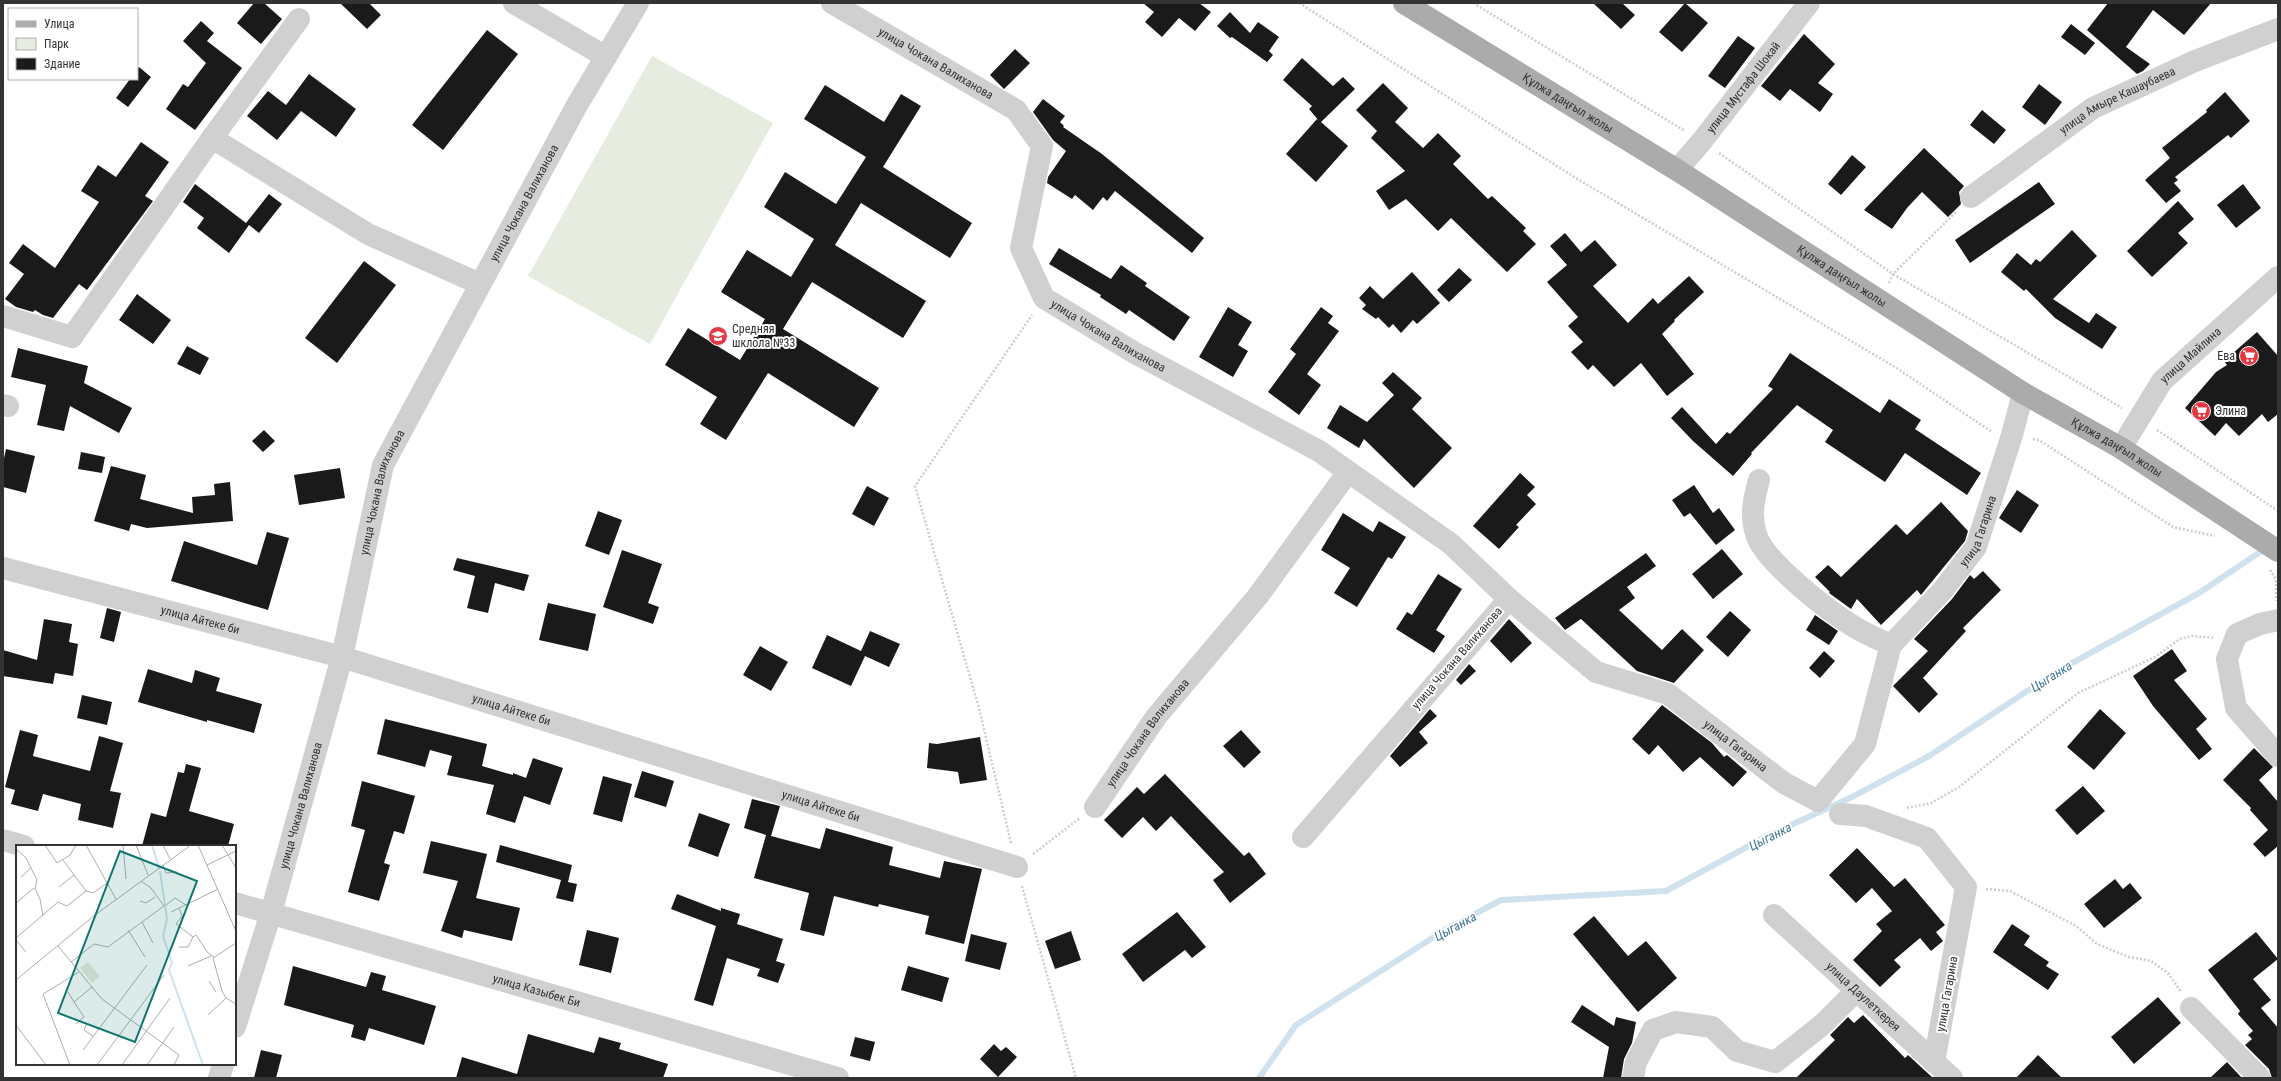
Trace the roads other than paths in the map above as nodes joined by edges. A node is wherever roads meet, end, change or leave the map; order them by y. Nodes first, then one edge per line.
1 (514, 3) edge
2 (638, 3) edge
3 (832, 3) edge
4 (1404, 3) edge
5 (1809, 3) edge
6 (299, 19) dead end
7 (2278, 29) edge
8 (606, 57) junction
9 (212, 138) junction
10 (1677, 170) junction
11 (1972, 197) road end
12 (2278, 277) edge
13 (480, 284) junction
14 (3, 316) edge
15 (2023, 394) junction
16 (2120, 448) junction
17 (1348, 472) junction
18 (1759, 480) dead end
19 (2273, 559) edge
20 (3, 568) edge
21 (1509, 599) junction
22 (2277, 614) edge
23 (1890, 645) junction
24 (342, 657) junction
25 (2278, 756) edge
26 (1095, 807) road end
27 (1840, 814) dead end
28 (1303, 837) dead end
29 (3, 840) edge
30 (20, 845) edge
31 (1017, 867) road end
32 (236, 903) edge
33 (271, 913) junction
34 (1774, 915) dead end
35 (1856, 991) junction
36 (2191, 1008) road end
37 (236, 1024) edge
38 (1934, 1062) junction
39 (223, 1065) edge
40 (219, 1078) edge
41 (838, 1078) edge
42 (1633, 1078) edge
43 (1952, 1078) edge
44 (2260, 1078) edge

1 - 8 street
2 - 8 street, улица Чокана Валиханова
3 - 17 street, улица Чокана Валиханова
4 - 10 main road, Құлжа даңғыл жолы
5 - 10 street, улица Мустафа Шокай
6 - 9 street
7 - 11 street, улица Амыре Кашаубаева
8 - 13 street, улица Чокана Валиханова
9 - 13 street
9 - 14 street
10 - 15 main road, Құлжа даңғыл жолы
12 - 16 street, улица Майлина
13 - 24 street, улица Чокана Валиханова
15 - 16 main road, Құлжа даңғыл жолы
15 - 23 street, улица Гагарина
16 - 19 main road, Құлжа даңғыл жолы
17 - 21 street, улица Чокана Валиханова
17 - 26 street, улица Чокана Валиханова
18 - 23 street
20 - 24 street, улица Айтеке би
21 - 23 street, улица Гагарина
21 - 28 street, улица Чокана Валиханова
22 - 25 street
24 - 31 street, улица Айтеке би
24 - 33 street, улица Чокана Валиханова
27 - 38 street, улица Гагарина
29 - 30 street
32 - 33 street, улица Казыбек Би
33 - 37 street, улица Чокана Валиханова
33 - 41 street, улица Казыбек Би
34 - 35 street, улица Даулеткерея
35 - 38 street, улица Даулеткерея
35 - 42 street
36 - 44 street
38 - 43 street, улица Даулеткерея
39 - 40 street

